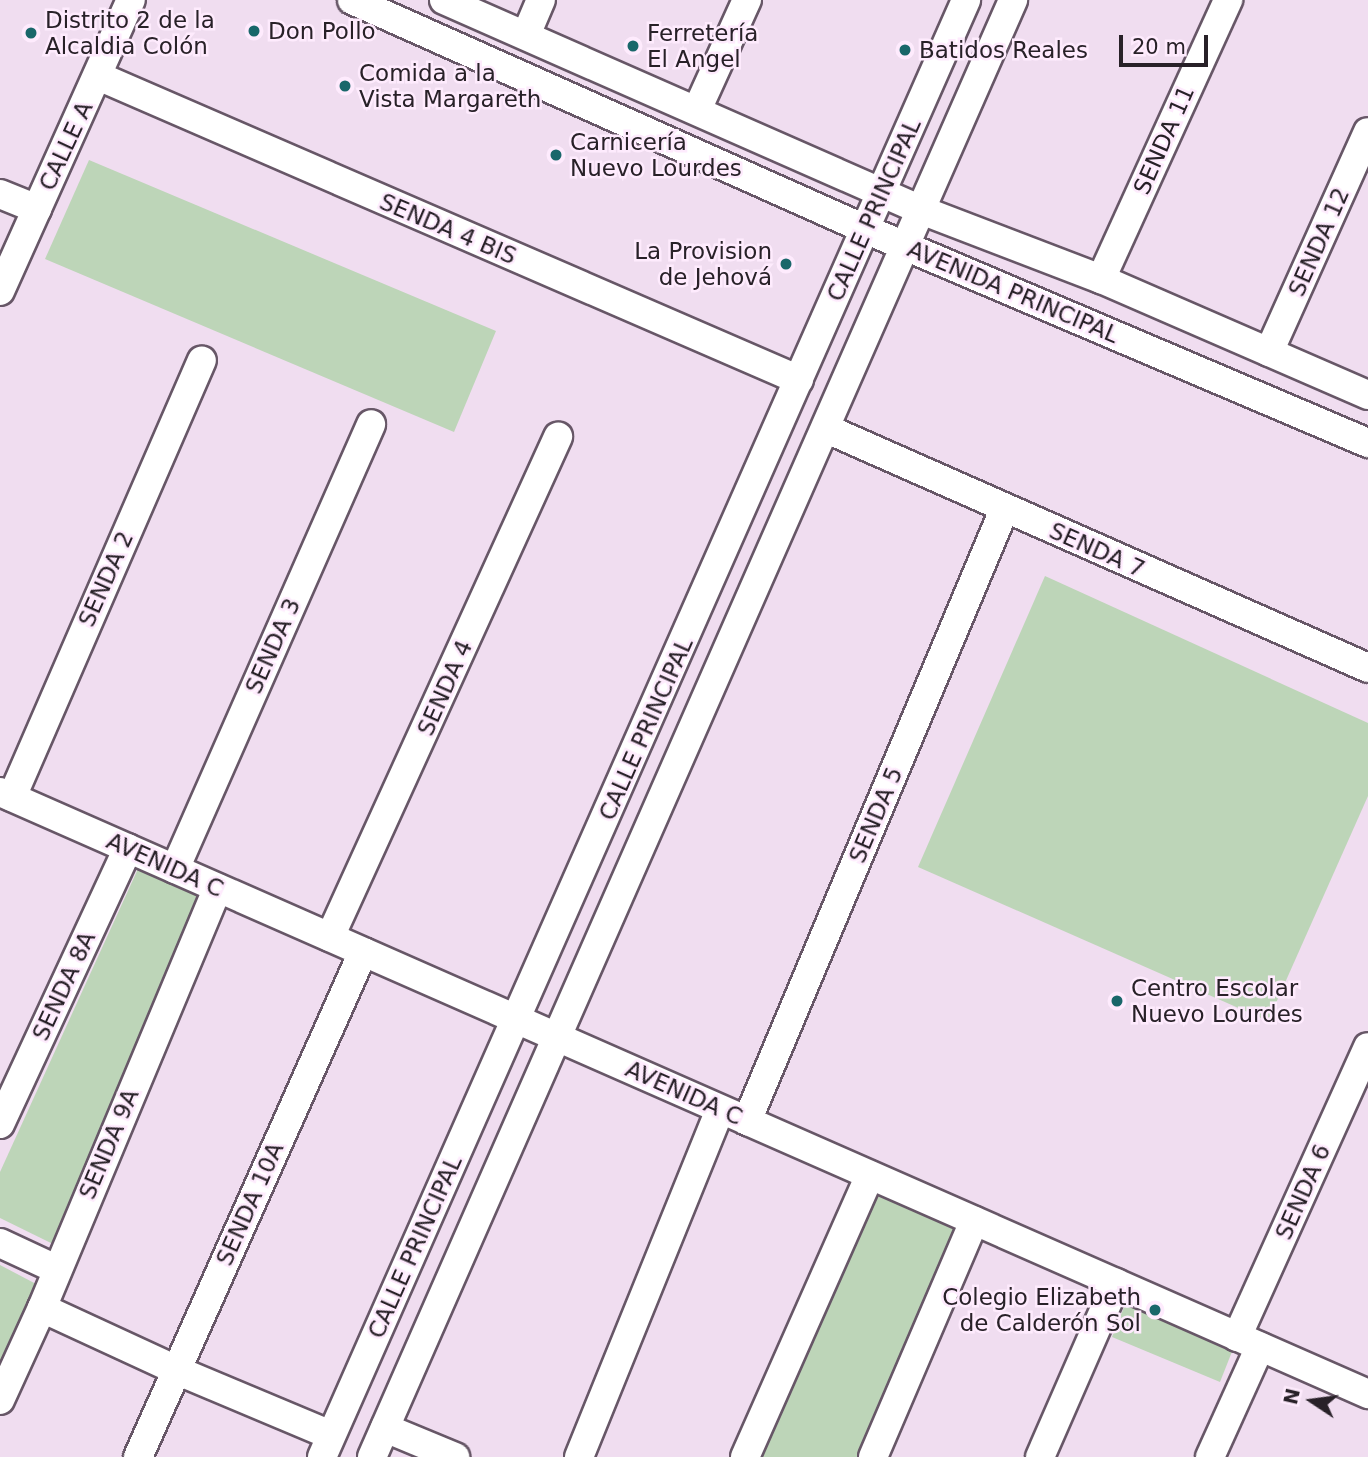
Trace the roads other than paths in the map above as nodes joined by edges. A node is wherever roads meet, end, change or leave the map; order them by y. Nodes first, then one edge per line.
1 (131, 0) edge
2 (352, 0) edge
3 (444, 0) edge
4 (541, 0) edge
5 (747, 0) edge
6 (966, 0) edge
7 (1013, 0) edge
8 (1228, 0) edge
9 (526, 35) junction
10 (98, 76) junction
11 (697, 110) junction
12 (1368, 132) edge
13 (883, 193) junction
14 (0, 194) edge
15 (37, 209) junction
16 (921, 210) junction
17 (865, 229) junction
18 (905, 246) junction
19 (1101, 279) junction
20 (0, 291) edge
21 (1269, 352) junction
22 (202, 361) dead end
23 (799, 380) junction
24 (1368, 394) edge
25 (371, 424) dead end
26 (827, 429) junction
27 (558, 437) dead end
28 (1368, 443) edge
29 (1004, 510) junction
30 (1368, 668) edge
31 (6, 794) edge
32 (128, 848) junction
33 (175, 869) junction
34 (218, 888) junction
35 (330, 937) junction
36 (363, 952) junction
37 (517, 1020) junction
38 (558, 1038) junction
39 (1368, 1048) edge
40 (720, 1109) junction
41 (747, 1121) junction
42 (0, 1124) edge
43 (870, 1175) junction
44 (974, 1221) junction
45 (0, 1243) edge
46 (56, 1269) junction
47 (1116, 1283) junction
48 (42, 1308) junction
49 (1249, 1342) junction
50 (176, 1370) junction
51 (1368, 1394) edge
52 (0, 1400) edge
53 (385, 1428) junction
54 (326, 1446) edge
55 (138, 1457) edge
56 (372, 1457) edge
57 (455, 1457) edge
58 (579, 1457) edge
59 (745, 1457) edge
60 (873, 1457) edge
61 (1040, 1457) edge
62 (1210, 1457) edge

1 - 10 street, CALLE A
2 - 17 street, AVENIDA PRINCIPAL
3 - 9 street, AVENIDA PRINCIPAL
4 - 9 street
5 - 11 street
6 - 13 street, CALLE PRINCIPAL
7 - 16 street, CALLE PRINCIPAL
8 - 19 street, SENDA 11
9 - 11 street, AVENIDA PRINCIPAL
10 - 15 street, CALLE A
10 - 23 street, SENDA 4 BIS
11 - 13 street, AVENIDA PRINCIPAL
12 - 21 street, SENDA 12
13 - 16 street, AVENIDA PRINCIPAL
13 - 17 street, CALLE PRINCIPAL
14 - 15 street
15 - 20 street, CALLE A
16 - 18 street, CALLE PRINCIPAL
16 - 19 street, AVENIDA PRINCIPAL
17 - 18 street, AVENIDA PRINCIPAL
17 - 23 street, CALLE PRINCIPAL
18 - 26 street, CALLE PRINCIPAL
18 - 28 street, AVENIDA PRINCIPAL
19 - 21 street, AVENIDA PRINCIPAL
21 - 24 street, AVENIDA PRINCIPAL
22 - 31 street, SENDA 2
23 - 37 street, CALLE PRINCIPAL
25 - 33 street, SENDA 3
26 - 29 street, SENDA 7
26 - 38 street, CALLE PRINCIPAL
27 - 35 street, SENDA 4
29 - 30 street, SENDA 7
29 - 41 street, SENDA 5
31 - 32 street, AVENIDA C
32 - 33 street, AVENIDA C
32 - 42 street, SENDA 8A
33 - 34 street, AVENIDA C
34 - 35 street, AVENIDA C
34 - 46 street, SENDA 9A
35 - 36 street, AVENIDA C
36 - 37 street, AVENIDA C
36 - 50 street, SENDA 10A
37 - 38 street, AVENIDA C
37 - 54 street, CALLE PRINCIPAL
38 - 40 street, AVENIDA C
38 - 53 street, CALLE PRINCIPAL
39 - 49 street, SENDA 6
40 - 41 street, AVENIDA C
40 - 58 street
41 - 43 street, AVENIDA C
43 - 44 street, AVENIDA C
43 - 59 street
44 - 47 street, AVENIDA C
44 - 60 street
45 - 46 street
46 - 48 street, SENDA 9A
47 - 49 street, AVENIDA C
47 - 61 street
48 - 50 street
48 - 52 street, SENDA 9A
49 - 51 street, AVENIDA C
49 - 62 street, SENDA 6
50 - 54 street
50 - 55 street, SENDA 10A
53 - 56 street, CALLE PRINCIPAL
53 - 57 street

